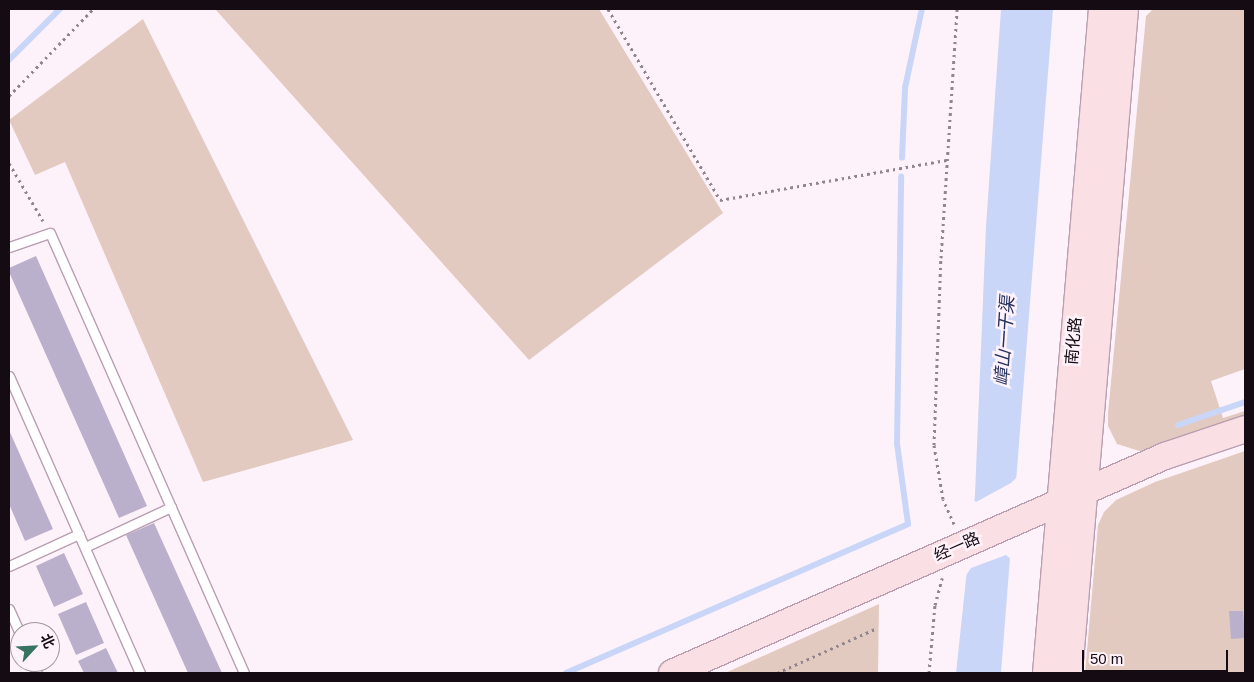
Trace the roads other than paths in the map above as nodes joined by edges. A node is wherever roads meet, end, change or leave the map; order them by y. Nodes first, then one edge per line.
1 (1102, 9) edge
2 (1125, 9) edge
3 (9, 247) edge
4 (9, 376) edge
5 (1245, 429) edge
6 (1085, 491) junction
7 (1061, 502) junction
8 (171, 507) junction
9 (79, 534) junction
10 (85, 547) junction
11 (9, 566) edge
12 (9, 609) edge
13 (15, 622) edge
14 (140, 673) edge
15 (244, 673) edge
16 (672, 673) edge
17 (1046, 673) edge
18 (1070, 673) edge

1 - 7 main road, 南化路
2 - 6 main road, 南化路
3 - 8 lane
4 - 9 lane
5 - 6 main road, 经一路
6 - 7 main road, 经一路
6 - 18 main road, 南化路
7 - 16 main road, 经一路
7 - 17 main road, 南化路
8 - 10 lane
8 - 15 lane
9 - 10 lane
9 - 11 lane
10 - 14 lane
12 - 13 lane

